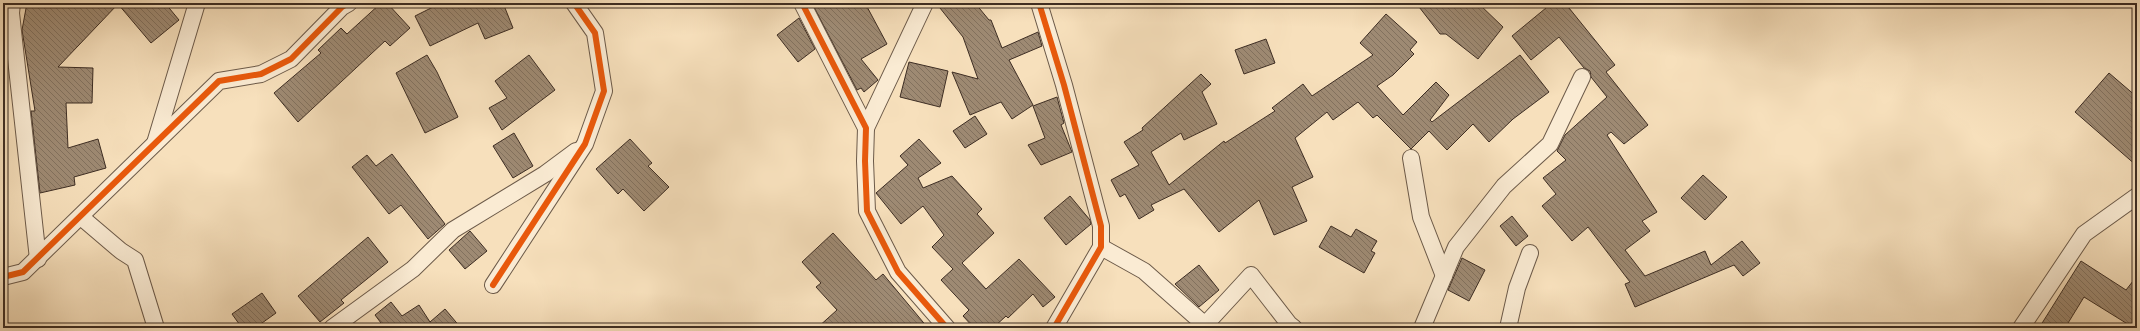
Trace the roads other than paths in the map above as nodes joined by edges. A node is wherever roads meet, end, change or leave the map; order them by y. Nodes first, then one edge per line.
1 (12, 3) edge
2 (197, 3) edge
3 (349, 3) edge
4 (574, 3) edge
5 (802, 3) edge
6 (926, 3) edge
7 (1039, 3) edge
8 (1582, 77) dead end
9 (866, 128) junction
10 (585, 144) junction
11 (155, 145) junction
12 (1411, 158) dead end
13 (2137, 196) edge
14 (81, 217) junction
15 (1100, 247) junction
16 (1530, 253) dead end
17 (38, 259) junction
18 (1444, 276) junction
19 (3, 277) edge
20 (493, 285) dead end
21 (156, 328) edge
22 (332, 328) edge
23 (947, 328) edge
24 (1054, 328) edge
25 (1294, 328) edge
26 (1422, 328) edge
27 (1508, 328) edge
28 (2022, 328) edge

1 - 17 street
2 - 11 street
3 - 11 street
4 - 10 street
5 - 9 street
6 - 9 street
7 - 15 street
8 - 18 street
9 - 23 street
10 - 20 street
10 - 22 street
11 - 14 street
12 - 18 street
13 - 28 street
14 - 17 street
14 - 21 street
15 - 24 street
15 - 25 street
16 - 27 street
17 - 19 street
18 - 26 street

